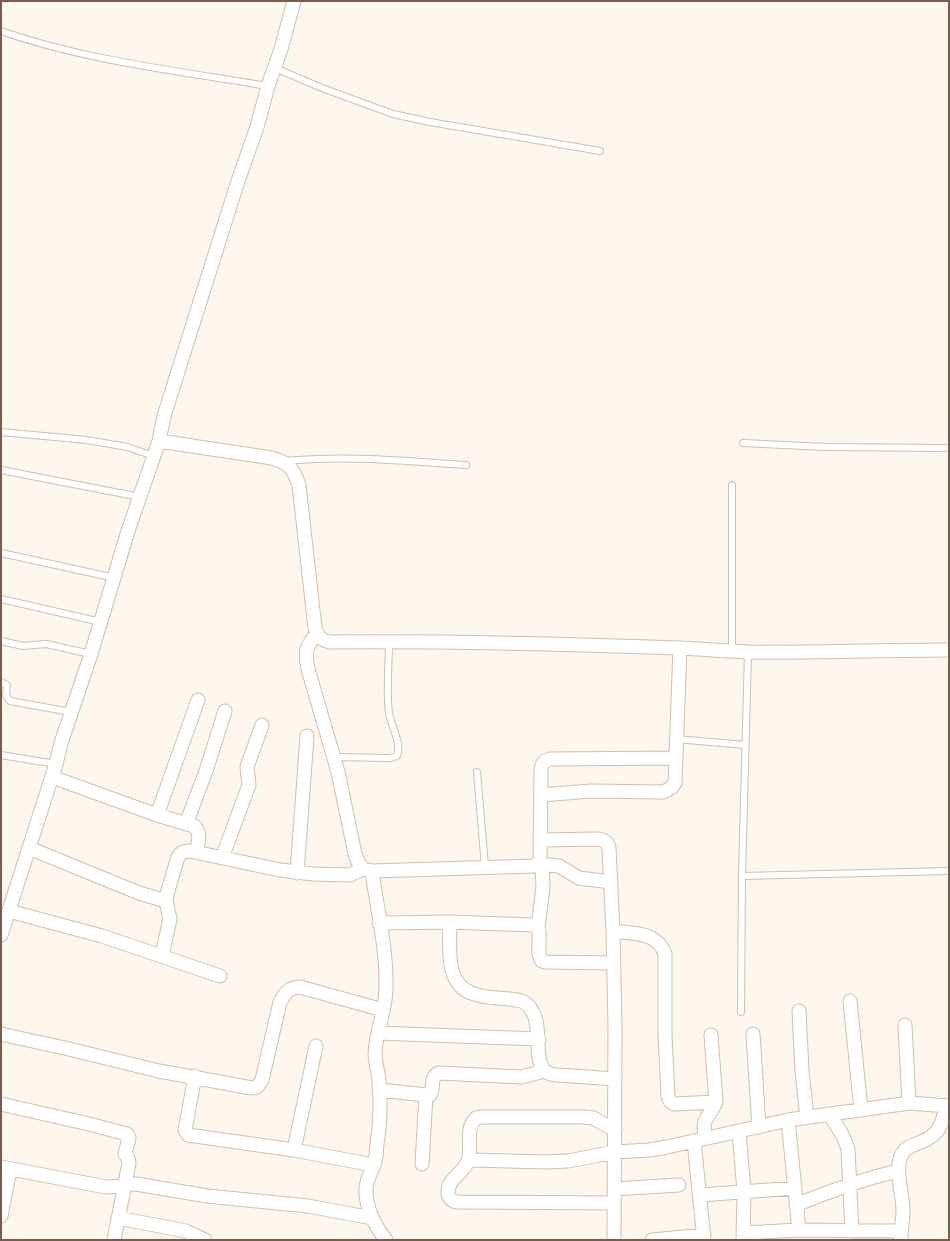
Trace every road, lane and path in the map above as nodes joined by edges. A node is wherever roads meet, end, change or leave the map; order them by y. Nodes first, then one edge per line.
1 (294, 1) edge
2 (1, 31) edge
3 (275, 68) junction
4 (268, 86) junction
5 (600, 151) dead end
6 (1, 432) edge
7 (159, 441) junction
8 (743, 443) dead end
9 (949, 448) edge
10 (154, 456) junction
11 (284, 461) junction
12 (466, 465) dead end
13 (1, 470) edge
14 (732, 485) dead end
15 (140, 497) junction
16 (1, 553) edge
17 (115, 578) junction
18 (1, 599) edge
19 (101, 622) junction
20 (317, 634) junction
21 (1, 641) edge
22 (389, 641) junction
23 (680, 648) junction
24 (949, 650) edge
25 (732, 651) junction
26 (748, 652) junction
27 (91, 654) junction
28 (1, 682) edge
29 (198, 700) dead end
30 (225, 711) dead end
31 (71, 712) junction
32 (262, 725) dead end
33 (307, 736) dead end
34 (676, 740) junction
35 (745, 745) junction
36 (1, 755) edge
37 (334, 757) junction
38 (675, 758) junction
39 (56, 764) junction
40 (477, 772) dead end
41 (52, 777) junction
42 (541, 795) junction
43 (157, 815) junction
44 (186, 824) junction
45 (541, 840) junction
46 (29, 848) junction
47 (196, 852) junction
48 (222, 858) junction
49 (540, 864) junction
50 (485, 867) junction
51 (367, 870) junction
52 (949, 871) edge
53 (297, 873) junction
54 (742, 876) junction
55 (610, 882) junction
56 (166, 901) junction
57 (8, 910) junction
58 (450, 922) junction
59 (379, 923) junction
60 (538, 927) junction
61 (613, 931) junction
62 (1, 935) edge
63 (162, 955) junction
64 (614, 963) junction
65 (220, 976) dead end
66 (850, 1001) dead end
67 (383, 1010) junction
68 (799, 1011) dead end
69 (742, 1012) dead end
70 (905, 1025) dead end
71 (378, 1033) junction
72 (1, 1034) edge
73 (753, 1034) dead end
74 (711, 1035) dead end
75 (539, 1039) junction
76 (316, 1046) dead end
77 (545, 1071) junction
78 (194, 1076) junction
79 (615, 1079) junction
80 (380, 1090) junction
81 (426, 1095) junction
82 (716, 1102) junction
83 (909, 1103) junction
84 (1, 1104) edge
85 (948, 1106) edge
86 (860, 1110) junction
87 (829, 1114) junction
88 (807, 1118) junction
89 (788, 1120) junction
90 (759, 1127) junction
91 (615, 1130) junction
92 (739, 1132) junction
93 (700, 1139) junction
94 (294, 1150) junction
95 (615, 1152) junction
96 (468, 1160) junction
97 (422, 1164) dead end
98 (374, 1165) junction
99 (6, 1168) edge
100 (898, 1171) junction
101 (125, 1184) junction
102 (849, 1185) junction
103 (679, 1186) dead end
104 (795, 1188) junction
105 (614, 1189) junction
106 (744, 1191) junction
107 (700, 1194) junction
108 (614, 1203) junction
109 (796, 1205) junction
110 (1, 1216) edge
111 (118, 1218) junction
112 (372, 1218) junction
113 (852, 1231) junction
114 (790, 1234) edge
115 (743, 1236) edge
116 (901, 1236) edge
117 (704, 1238) edge
118 (679, 1239) edge
119 (114, 1240) edge
120 (205, 1240) edge
121 (386, 1240) edge
122 (614, 1240) edge
123 (652, 1240) edge

1 - 3 street
2 - 4 lane
3 - 4 street
3 - 5 lane
4 - 7 street
6 - 10 lane
7 - 10 street
7 - 11 street
8 - 9 lane
10 - 15 street
11 - 12 lane
11 - 20 street
13 - 15 lane
14 - 25 lane
15 - 17 street
16 - 17 lane
17 - 19 street
18 - 19 lane
19 - 27 street
20 - 22 street
20 - 37 street
21 - 27 lane
22 - 23 street
22 - 37 lane
23 - 25 street
23 - 34 street
24 - 26 street
25 - 26 street
26 - 35 lane
27 - 31 street
28 - 31 lane
29 - 43 street
30 - 44 street
31 - 39 street
32 - 48 street
33 - 53 street
34 - 35 lane
34 - 38 street
35 - 54 lane
36 - 39 lane
37 - 51 street
38 - 42 street
38 - 42 street
39 - 41 street
40 - 50 lane
41 - 43 street
41 - 46 street
42 - 45 street
43 - 44 street
44 - 47 street
45 - 49 street
45 - 55 street
46 - 56 street
46 - 57 street
47 - 48 street
47 - 56 street
48 - 53 street
49 - 50 street
49 - 55 street
49 - 60 street
50 - 51 street
51 - 53 street
51 - 59 street
52 - 54 lane
54 - 69 lane
55 - 61 street
56 - 63 street
57 - 62 street
57 - 63 street
58 - 59 street
58 - 60 street
58 - 75 street
59 - 67 street
60 - 64 street
61 - 64 street
61 - 82 street
63 - 65 street
64 - 79 street
66 - 86 street
67 - 71 street
67 - 78 street
68 - 88 street
70 - 83 street
71 - 75 street
71 - 80 street
72 - 78 street
73 - 90 street
74 - 82 street
75 - 77 street
76 - 94 street
77 - 79 street
77 - 81 street
78 - 94 street
79 - 91 street
80 - 81 street
80 - 98 street
81 - 97 street
82 - 93 street
83 - 85 street
83 - 86 street
84 - 101 street
85 - 100 street
86 - 87 street
87 - 88 street
87 - 102 street
88 - 89 street
89 - 90 street
89 - 104 street
90 - 92 street
91 - 95 street
91 - 96 street
92 - 93 street
92 - 106 street
93 - 95 street
93 - 107 street
94 - 98 street
95 - 96 street
95 - 105 street
96 - 108 street
98 - 112 street
99 - 101 street
99 - 110 street
100 - 102 street
100 - 116 street
101 - 111 street
101 - 112 street
102 - 109 street
102 - 113 street
103 - 105 street
104 - 106 street
104 - 109 street
105 - 108 street
106 - 107 street
106 - 115 street
107 - 117 street
108 - 122 street
109 - 114 street
111 - 119 street
111 - 120 street
112 - 121 street
113 - 114 street
113 - 116 street
114 - 115 street
117 - 118 street
118 - 123 street

